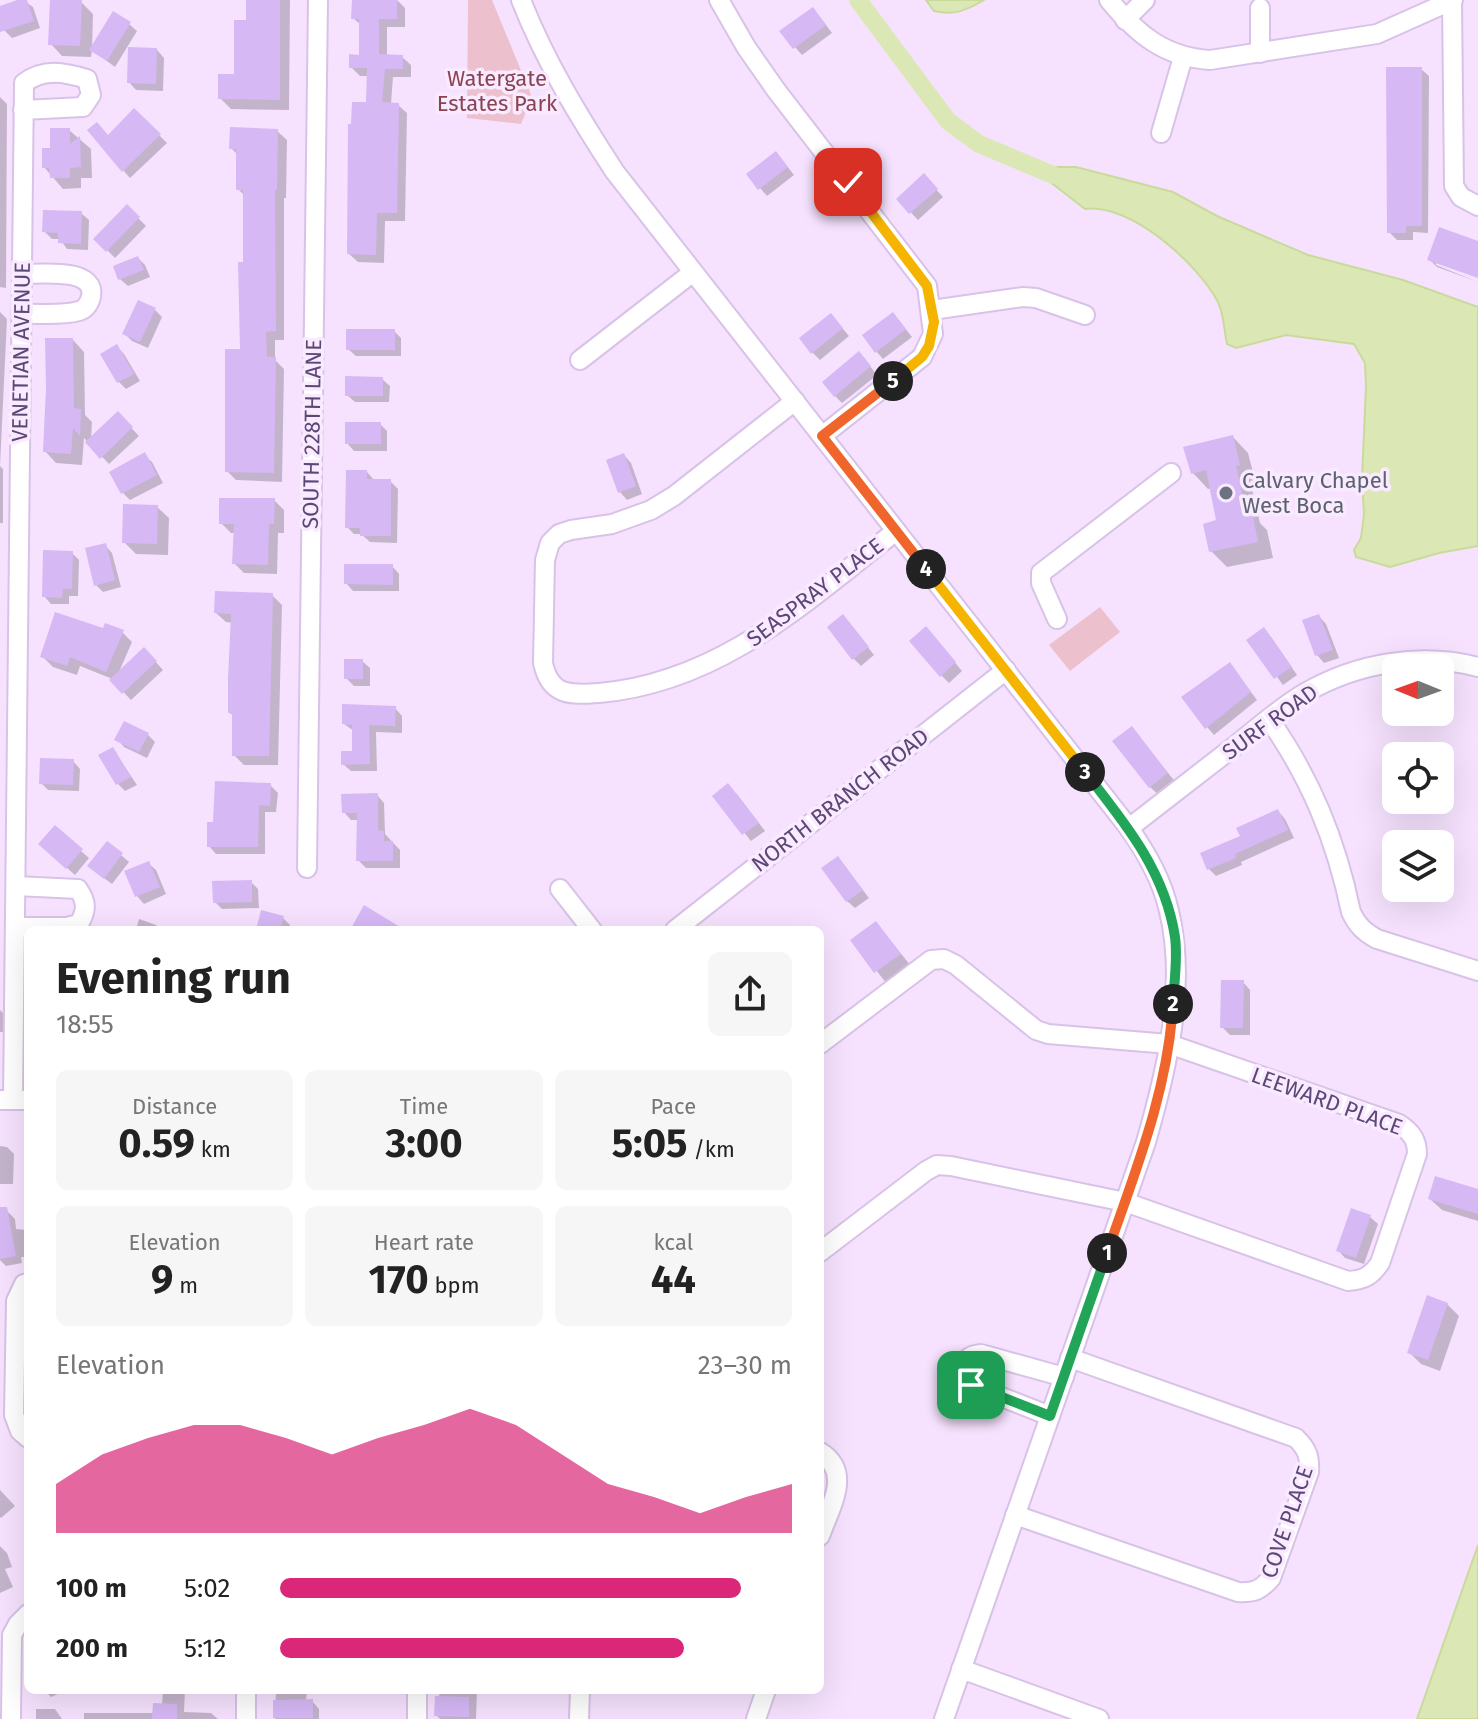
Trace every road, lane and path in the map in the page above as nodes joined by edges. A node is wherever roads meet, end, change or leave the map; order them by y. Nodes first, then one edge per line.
1 (318, 0) edge
2 (521, 0) edge
3 (719, 0) edge
4 (1109, 0) edge
5 (1145, 0) edge
6 (1452, 0) edge
7 (1260, 8) dead end
8 (1125, 20) junction
9 (1260, 53) junction
10 (1183, 57) junction
11 (23, 110) junction
12 (1161, 133) dead end
13 (1478, 206) edge
14 (692, 273) junction
15 (22, 274) junction
16 (932, 310) junction
17 (21, 314) junction
18 (1085, 315) dead end
19 (580, 360) dead end
20 (795, 401) junction
21 (822, 436) junction
22 (1171, 473) dead end
23 (896, 531) junction
24 (1057, 619) dead end
25 (1478, 667) edge
26 (1006, 670) junction
27 (1269, 719) junction
28 (1129, 828) junction
29 (307, 868) dead end
30 (16, 886) junction
31 (560, 889) dead end
32 (71, 926) edge
33 (589, 926) edge
34 (680, 926) edge
35 (15, 927) junction
36 (24, 927) edge
37 (1478, 971) edge
38 (824, 1041) edge
39 (1169, 1044) junction
40 (14, 1100) edge
41 (1125, 1202) junction
42 (824, 1249) edge
43 (24, 1284) edge
44 (1070, 1358) junction
45 (1064, 1377) junction
46 (1050, 1416) junction
47 (24, 1434) edge
48 (824, 1455) edge
49 (1015, 1515) junction
50 (824, 1525) edge
51 (24, 1618) edge
52 (961, 1669) junction
53 (246, 1694) edge
54 (417, 1694) edge
55 (580, 1694) edge
56 (765, 1694) edge
57 (11, 1719) edge
58 (246, 1719) edge
59 (417, 1719) edge
60 (579, 1719) edge
61 (756, 1719) edge
62 (944, 1719) edge
63 (1099, 1719) edge

1 - 29 street, SOUTH 228TH LANE
2 - 14 street
3 - 16 street
4 - 8 street
5 - 8 street
6 - 9 street
6 - 13 street
7 - 9 street
8 - 10 street
9 - 10 street
10 - 12 street
11 - 11 street, VENETIAN AVENUE
11 - 15 street, VENETIAN AVENUE
14 - 19 street
14 - 20 street
15 - 17 street, VENETIAN AVENUE
15 - 17 street
16 - 18 street
16 - 21 street
17 - 30 street, VENETIAN AVENUE
20 - 21 street
20 - 23 street, SEASPRAY PLACE
21 - 23 street
22 - 24 street
23 - 26 street
25 - 27 street, SURF ROAD
26 - 28 street
26 - 34 street, NORTH BRANCH ROAD
27 - 28 street, SURF ROAD
27 - 37 street
28 - 39 street
30 - 32 street
30 - 35 street, VENETIAN AVENUE
31 - 33 street
35 - 36 street
35 - 40 street, VENETIAN AVENUE
38 - 39 street
39 - 41 street
39 - 41 street, LEEWARD PLACE
41 - 42 street
41 - 44 street
43 - 47 street
44 - 45 street
44 - 49 street, COVE PLACE
45 - 46 street
45 - 46 street
46 - 49 street
48 - 50 street
49 - 52 street
51 - 57 street
52 - 62 street
52 - 63 street
53 - 58 street
54 - 59 street
55 - 60 street
56 - 61 street

